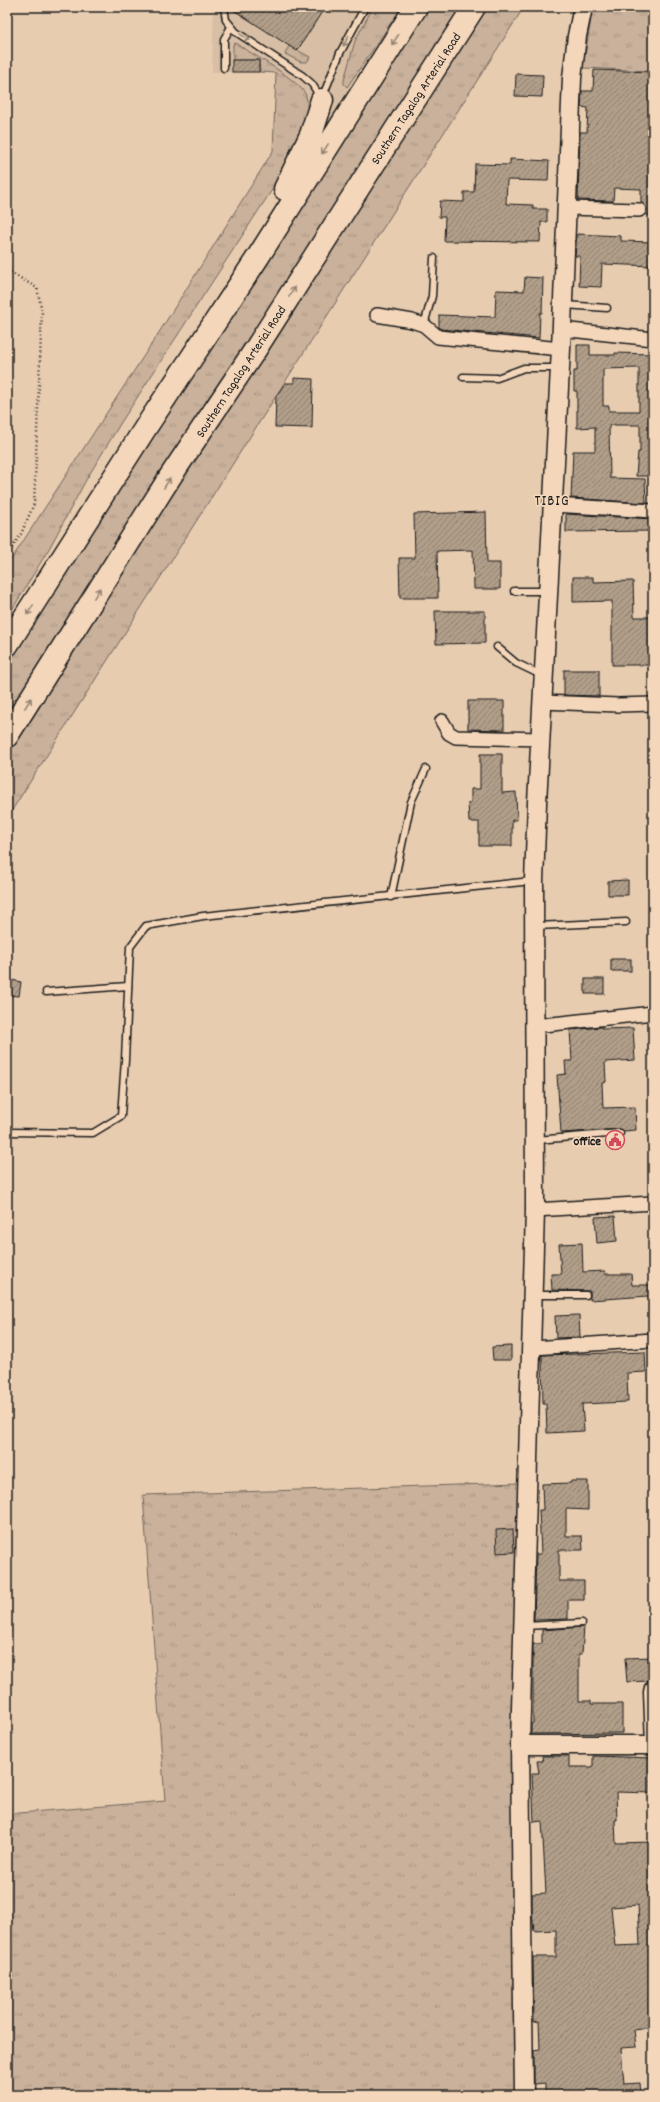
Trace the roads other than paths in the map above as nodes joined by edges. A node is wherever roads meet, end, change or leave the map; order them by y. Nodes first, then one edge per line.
1 (224, 7) edge
2 (366, 7) edge
3 (416, 7) edge
4 (474, 7) edge
5 (583, 7) edge
6 (231, 27) junction
7 (224, 68) dead end
8 (322, 100) junction
9 (567, 208) junction
10 (639, 210) dead end
11 (434, 258) dead end
12 (562, 305) junction
13 (607, 308) dead end
14 (377, 315) dead end
15 (424, 325) junction
16 (561, 330) junction
17 (653, 338) edge
18 (561, 350) junction
19 (560, 368) junction
20 (463, 377) dead end
21 (553, 506) junction
22 (653, 511) edge
23 (51, 577) junction
24 (514, 591) dead end
25 (548, 591) junction
26 (7, 645) edge
27 (497, 647) dead end
28 (544, 676) junction
29 (542, 702) junction
30 (653, 704) edge
31 (442, 721) dead end
32 (7, 736) edge
33 (540, 739) junction
34 (426, 769) dead end
35 (534, 881) junction
36 (391, 897) junction
37 (626, 922) dead end
38 (534, 926) junction
39 (128, 986) junction
40 (46, 992) dead end
41 (653, 1012) edge
42 (534, 1026) junction
43 (7, 1132) edge
44 (620, 1133) dead end
45 (535, 1140) junction
46 (653, 1203) edge
47 (535, 1210) junction
48 (534, 1295) junction
49 (586, 1296) dead end
50 (652, 1296) edge
51 (653, 1340) edge
52 (533, 1348) junction
53 (582, 1623) dead end
54 (524, 1626) junction
55 (653, 1682) edge
56 (520, 1745) junction
57 (651, 1745) edge
58 (524, 2095) edge

1 - 6 lane
2 -> 8 lane
3 -> 23 highway
32 -> 4 highway, Southern Tagalog Arterial Road
5 - 9 street
6 - 7 lane
6 -> 8 lane
8 - 23 highway
9 - 10 street
9 - 12 street
11 - 15 lane
12 - 13 lane
12 - 16 street
14 - 15 street
15 - 18 street
16 - 17 street
16 - 18 street
18 - 19 street
19 - 20 lane
19 - 21 street
21 - 22 street
21 - 25 street
23 -> 26 highway
24 - 25 lane
25 - 28 street
27 - 28 lane
28 - 29 street
29 - 30 street
29 - 33 street
31 - 33 street
33 - 35 street
34 - 36 lane
35 - 36 lane
35 - 38 street
36 - 39 lane
37 - 38 lane
38 - 42 street
39 - 40 lane
39 - 43 lane
41 - 42 street
42 - 45 street
44 - 45 lane
45 - 47 street
46 - 47 street
47 - 48 street
48 - 49 lane
48 - 52 street
50 - 51 lane
51 - 52 street
52 - 54 street
53 - 54 lane
54 - 56 street
55 - 57 lane
56 - 57 street
56 - 58 street

